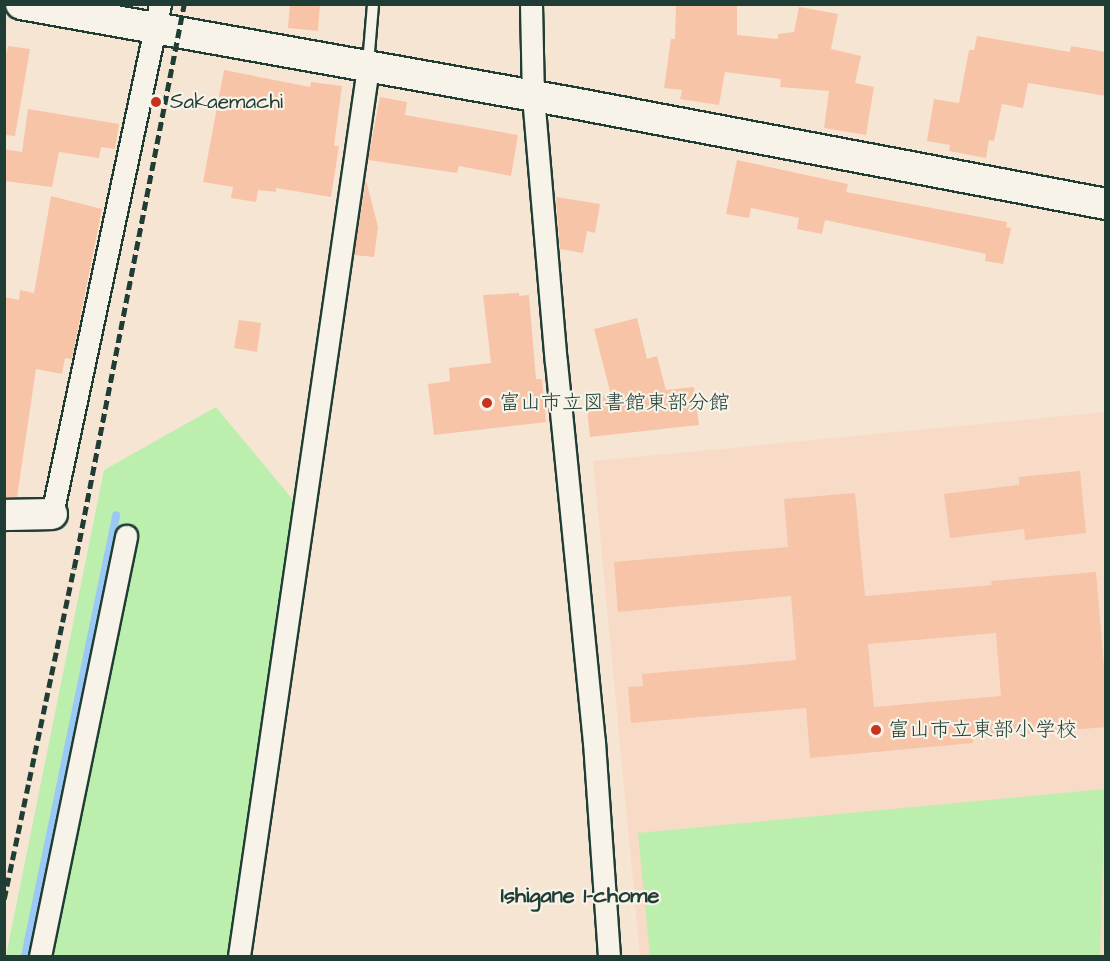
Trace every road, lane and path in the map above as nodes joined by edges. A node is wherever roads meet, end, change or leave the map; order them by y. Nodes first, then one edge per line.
1 (21, 4) edge
2 (373, 4) edge
3 (531, 4) edge
4 (157, 16) edge
5 (368, 67) junction
6 (533, 96) junction
7 (1106, 204) edge
8 (52, 514) joint
9 (4, 516) edge
10 (126, 536) dead end
11 (40, 957) edge
12 (240, 957) edge
13 (609, 957) edge

1 - 4 street
2 - 5 lane
3 - 6 street
4 - 5 street
4 - 8 street
5 - 6 street
5 - 12 street
6 - 7 street
6 - 13 street
8 - 9 street
10 - 11 street

